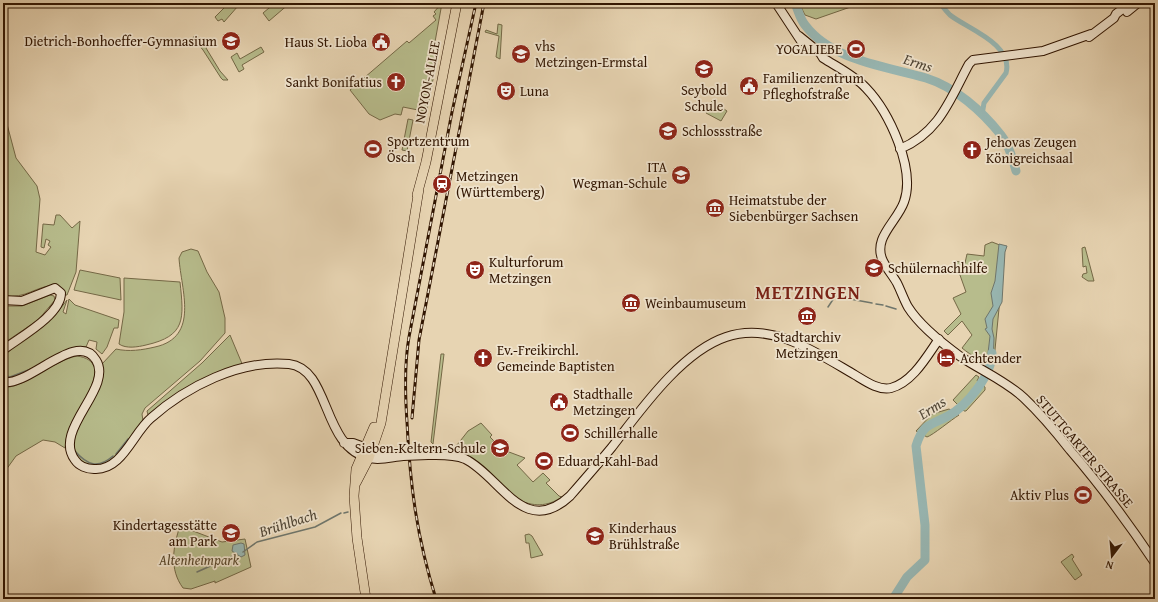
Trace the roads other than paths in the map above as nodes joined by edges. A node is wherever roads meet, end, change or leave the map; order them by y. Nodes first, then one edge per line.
1 (458, 3) edge
2 (776, 3) edge
3 (1130, 3) edge
4 (1138, 3) edge
5 (1114, 18) junction
6 (900, 149) junction
7 (3, 300) edge
8 (939, 339) junction
9 (3, 350) edge
10 (3, 382) edge
11 (383, 409) junction
12 (370, 436) junction
13 (344, 443) junction
14 (352, 443) junction
15 (367, 453) junction
16 (1155, 563) edge
17 (366, 599) edge

1 - 11 main road, NOYON-ALLEE
2 - 6 main road
3 - 5 main road
4 - 5 main road
5 - 6 main road
6 - 8 main road, STUTTGARTER STRASSE
7 - 9 main road
8 - 15 main road, bridge
8 - 16 main road, STUTTGARTER STRASSE
10 - 13 main road
11 - 12 main road, NOYON-ALLEE
11 - 15 main road, NOYON-ALLEE
12 - 14 main road
12 - 15 main road, NOYON-ALLEE
13 - 14 main road
13 - 15 main road
14 - 15 main road
15 - 17 main road

